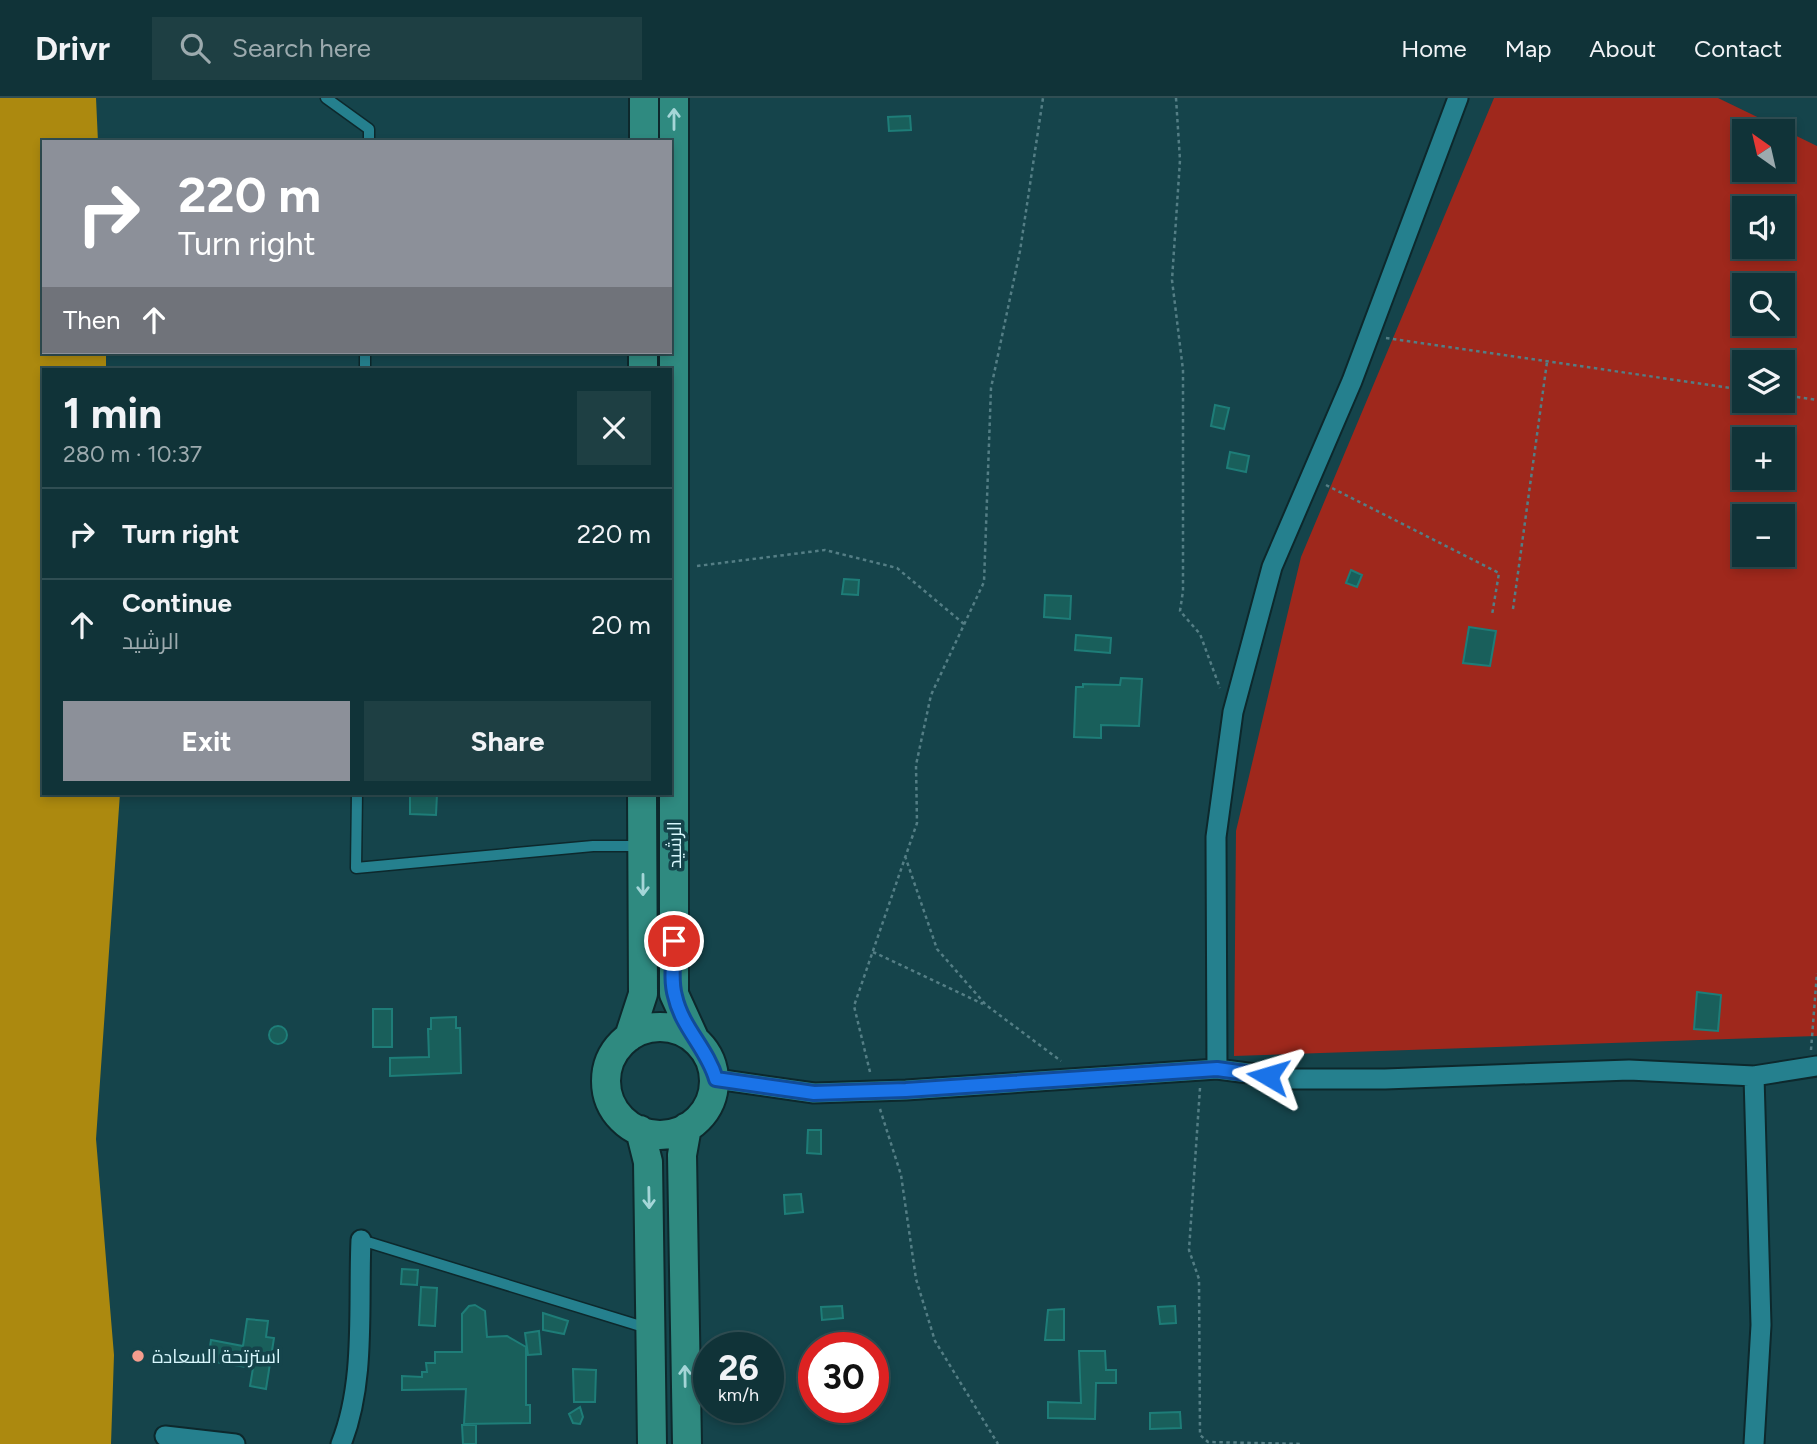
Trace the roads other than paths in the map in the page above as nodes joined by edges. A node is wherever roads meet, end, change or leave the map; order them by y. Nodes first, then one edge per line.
1 (326, 98) edge
2 (644, 98) edge
3 (674, 98) edge
4 (1458, 98) edge
5 (369, 140) edge
6 (644, 140) edge
7 (357, 795) edge
8 (642, 795) edge
9 (642, 846) junction
10 (629, 1037) junction
11 (695, 1040) junction
12 (1813, 1066) edge
13 (1209, 1070) junction
14 (1754, 1076) junction
15 (716, 1079) junction
16 (687, 1127) junction
17 (640, 1130) junction
18 (361, 1240) joint
19 (651, 1329) junction
20 (166, 1436) dead end
21 (234, 1444) edge
22 (341, 1444) edge
23 (652, 1444) edge
24 (687, 1444) edge
25 (1754, 1444) edge

1 - 5 lane
2 - 6 street
11 -> 3 street, الرشيد
4 - 13 street
7 - 9 lane
8 - 9 street, الرشيد
9 -> 10 street, الرشيد
10 - 11 street
10 - 17 street
11 - 15 street
12 - 14 street
13 - 14 street
13 - 15 street
14 - 25 street
15 - 16 street
16 - 17 street
24 -> 16 street
17 -> 19 street
18 - 19 lane
18 - 22 street
19 - 23 street
20 - 21 street

